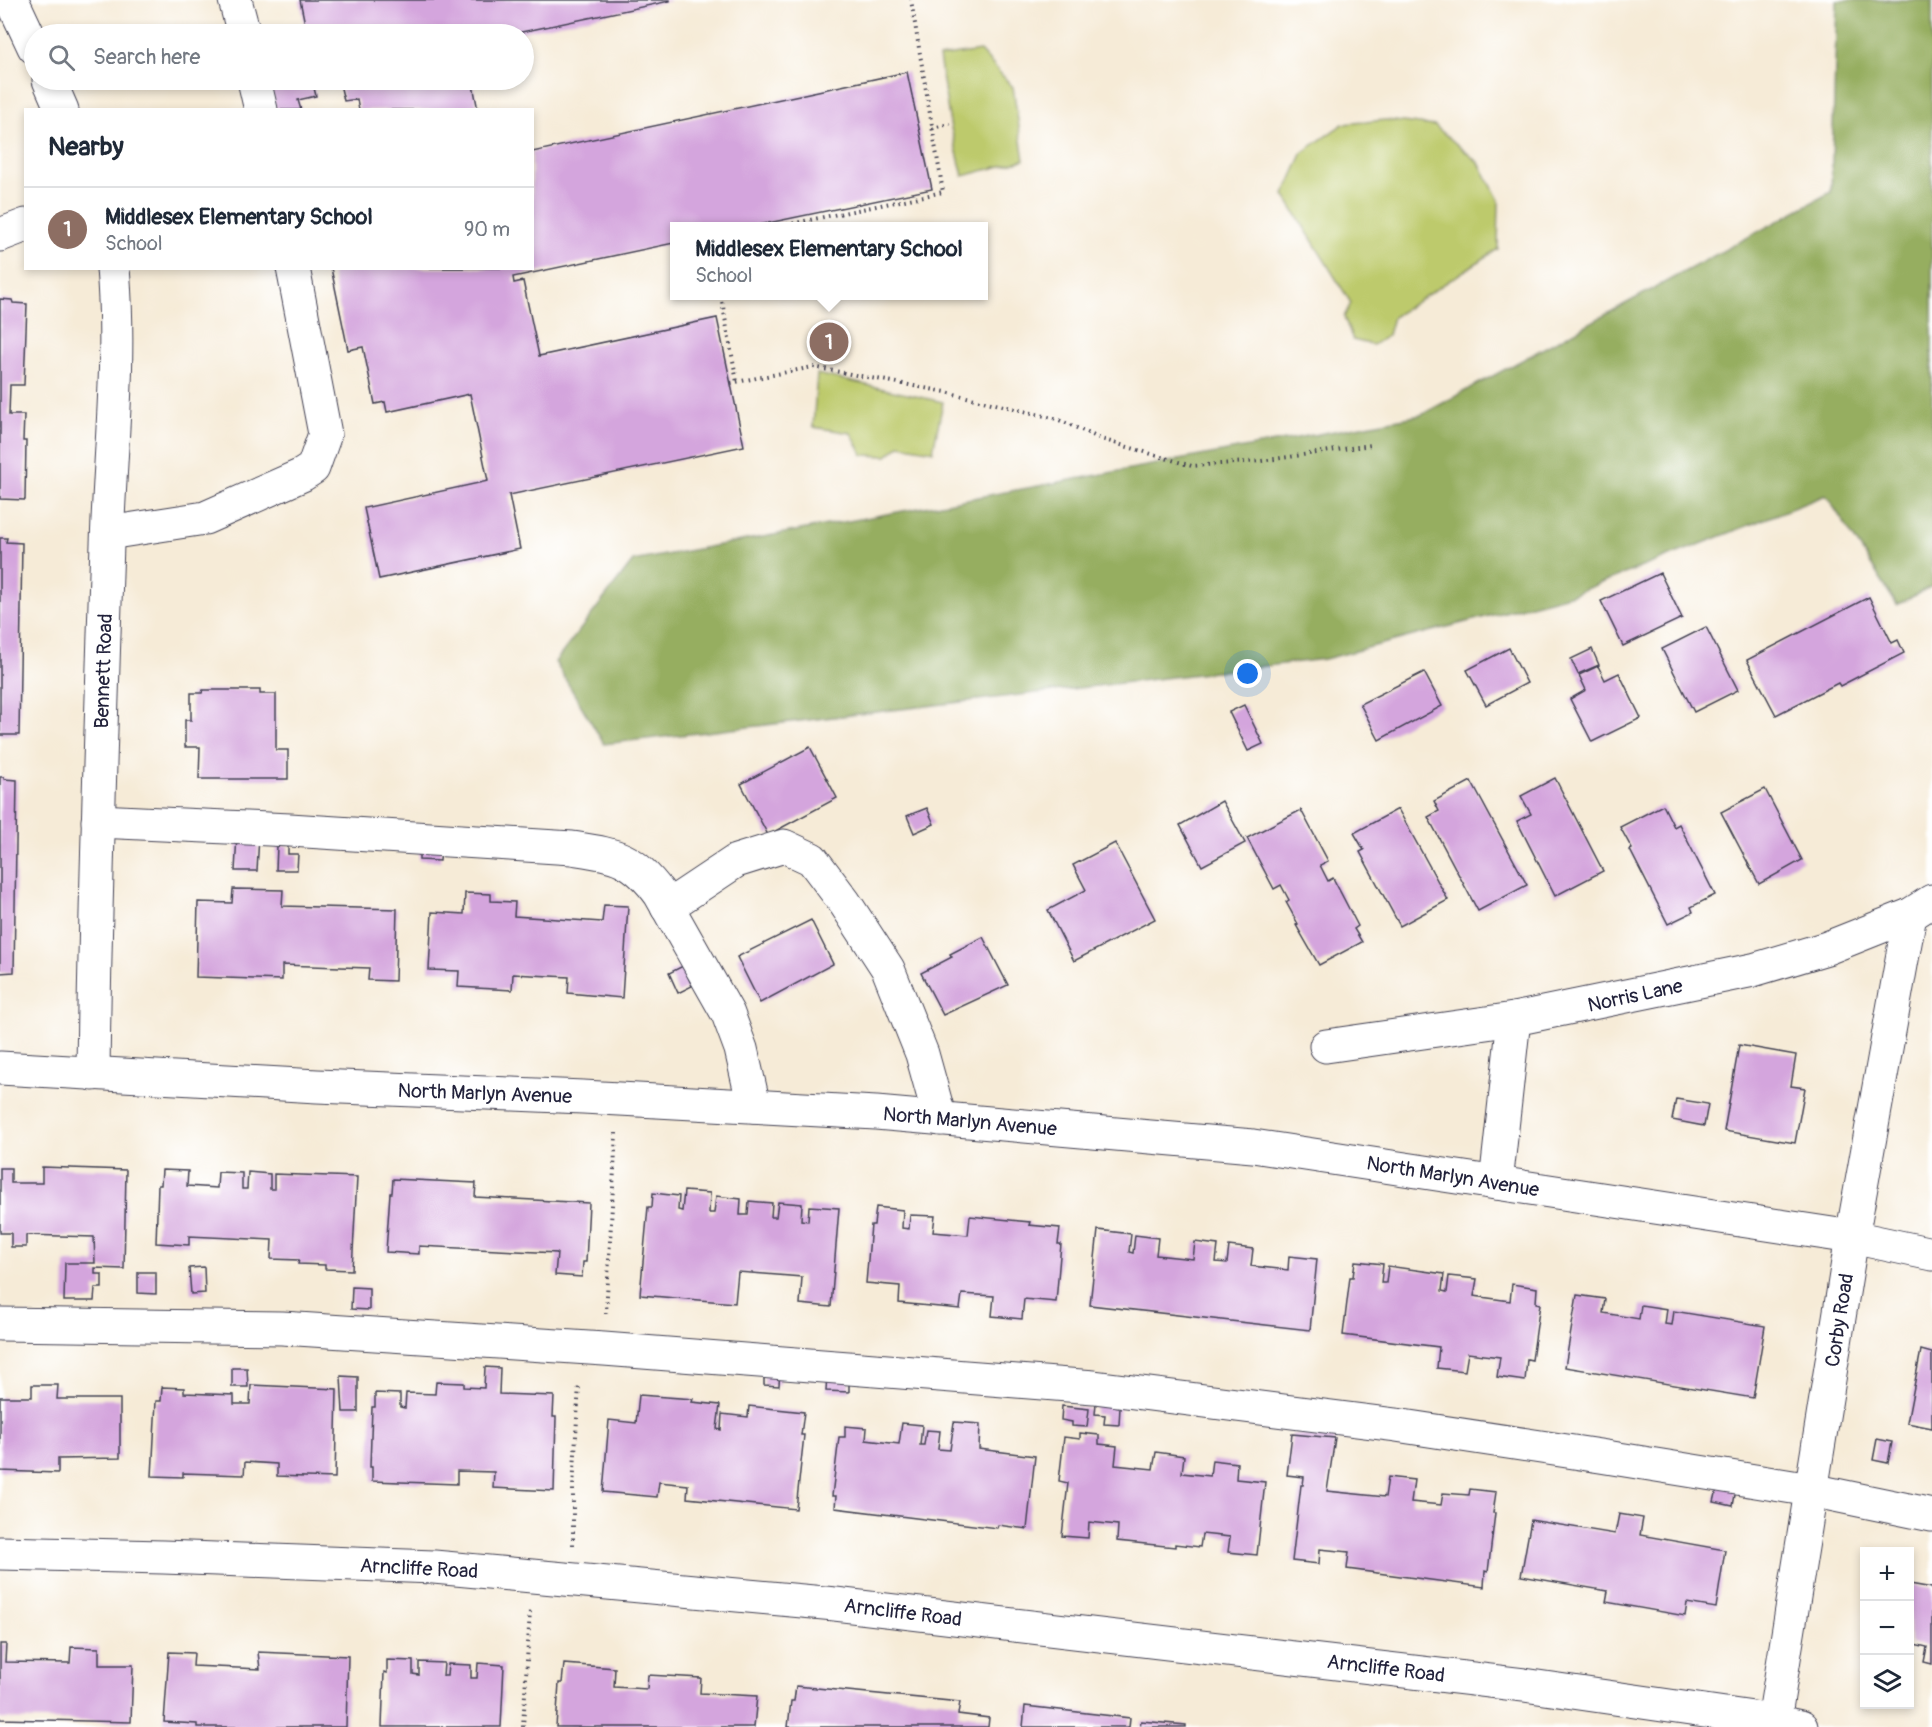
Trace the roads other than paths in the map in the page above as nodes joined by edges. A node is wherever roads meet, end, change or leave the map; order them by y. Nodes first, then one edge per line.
1 (12, 0) edge
2 (235, 0) edge
3 (241, 24) edge
4 (24, 26) edge
5 (53, 90) edge
6 (256, 90) edge
7 (61, 108) edge
8 (261, 108) edge
9 (24, 226) edge
10 (0, 235) edge
11 (113, 270) edge
12 (293, 270) edge
13 (108, 533) junction
14 (98, 821) junction
15 (667, 907) junction
16 (1921, 908) edge
17 (1514, 1019) junction
18 (1326, 1046) dead end
19 (0, 1068) edge
20 (93, 1074) junction
21 (754, 1106) junction
22 (940, 1119) junction
23 (1496, 1183) junction
24 (1852, 1237) junction
25 (1932, 1254) edge
26 (0, 1324) edge
27 (1811, 1490) junction
28 (1932, 1515) edge
29 (0, 1553) edge
30 (1783, 1725) edge

1 - 4 street
2 - 3 street
5 - 7 street
6 - 8 street
9 - 10 street
11 - 13 street, Bennett Road
12 - 13 street
13 - 14 street, Bennett Road
14 - 15 street
14 - 20 street, Bennett Road
15 - 21 street
15 - 22 street
16 - 17 street, Norris Lane
16 - 24 street, Corby Road
17 - 18 street, Norris Lane
17 - 23 street
19 - 20 street, North Marlyn Avenue
20 - 21 street, North Marlyn Avenue
21 - 22 street, North Marlyn Avenue
22 - 23 street, North Marlyn Avenue
23 - 24 street, North Marlyn Avenue
24 - 25 street, North Marlyn Avenue
24 - 27 street, Corby Road
26 - 27 street
27 - 28 street
27 - 30 street, Corby Road
29 - 30 street, Arncliffe Road

